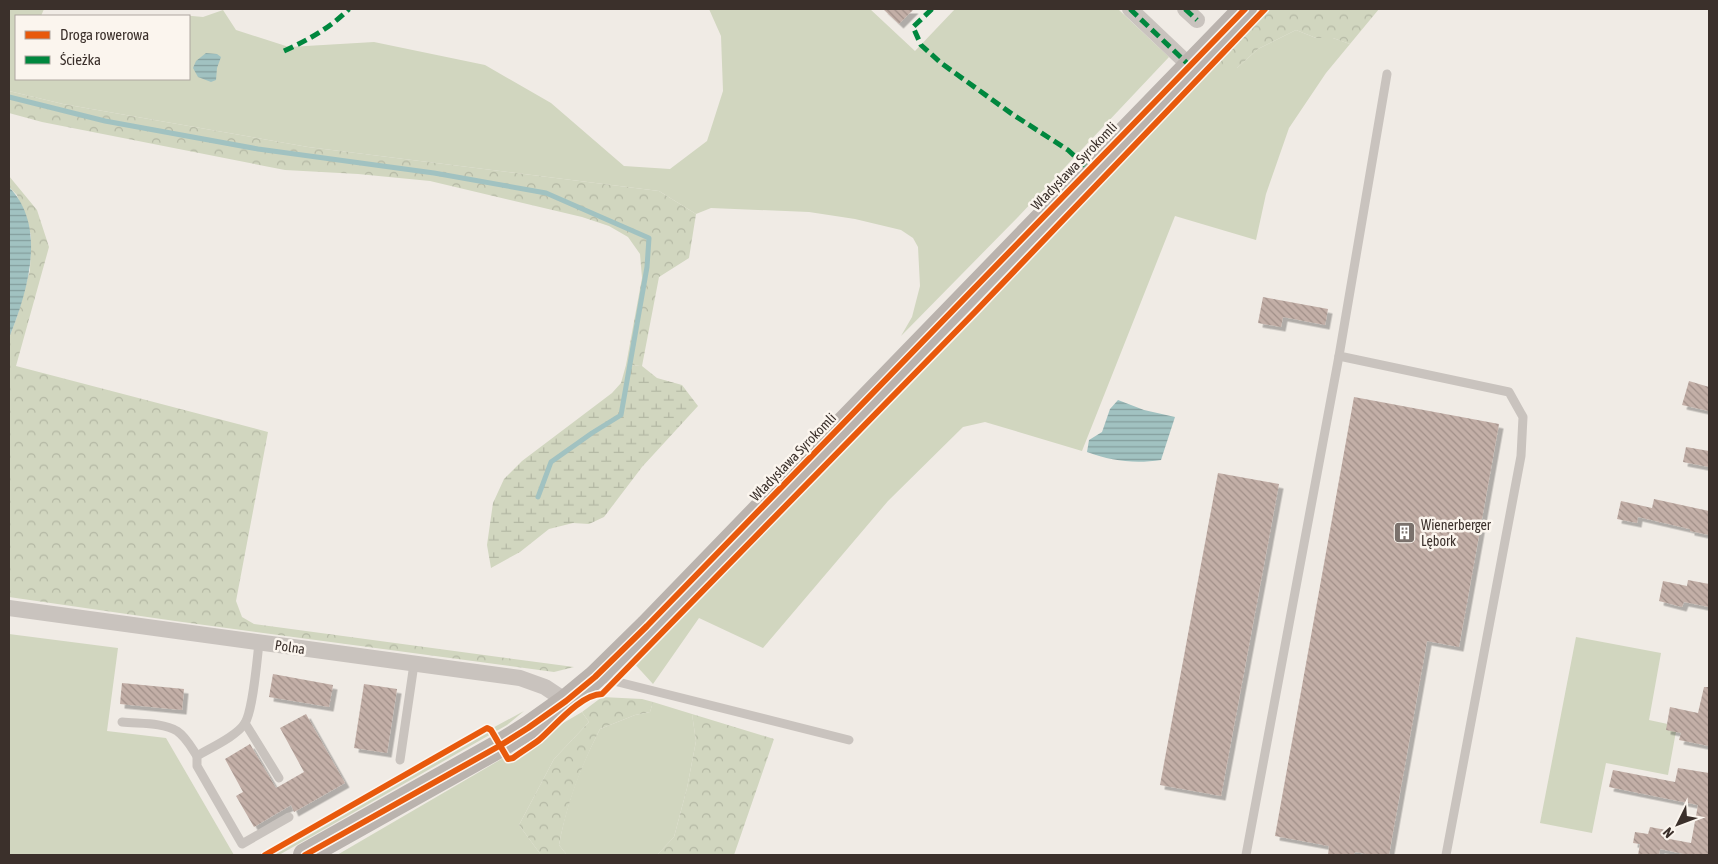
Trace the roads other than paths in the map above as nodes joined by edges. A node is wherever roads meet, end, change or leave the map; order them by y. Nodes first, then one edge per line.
1 (1130, 9) edge
2 (1245, 9) edge
3 (1189, 65) junction
4 (1387, 74) dead end
5 (1339, 356) junction
6 (9, 608) edge
7 (260, 643) junction
8 (414, 664) junction
9 (595, 677) junction
10 (566, 701) junction
11 (122, 722) dead end
12 (245, 723) junction
13 (849, 740) dead end
14 (197, 756) junction
15 (400, 760) dead end
16 (279, 778) dead end
17 (289, 817) dead end
18 (305, 855) edge
19 (1246, 855) edge
20 (1446, 855) edge

1 - 3 street
2 - 3 street, Władysława Syrokomli
3 - 9 street, Władysława Syrokomli
4 - 5 lane
5 - 19 lane
5 - 20 lane
6 - 7 street, Polna
7 - 8 street, Polna
7 - 12 lane
8 - 10 street, Polna
8 - 15 lane
9 - 10 street, Władysława Syrokomli
9 - 13 lane
10 - 18 street, Władysława Syrokomli
11 - 14 lane
12 - 14 lane
12 - 16 lane
14 - 17 lane

